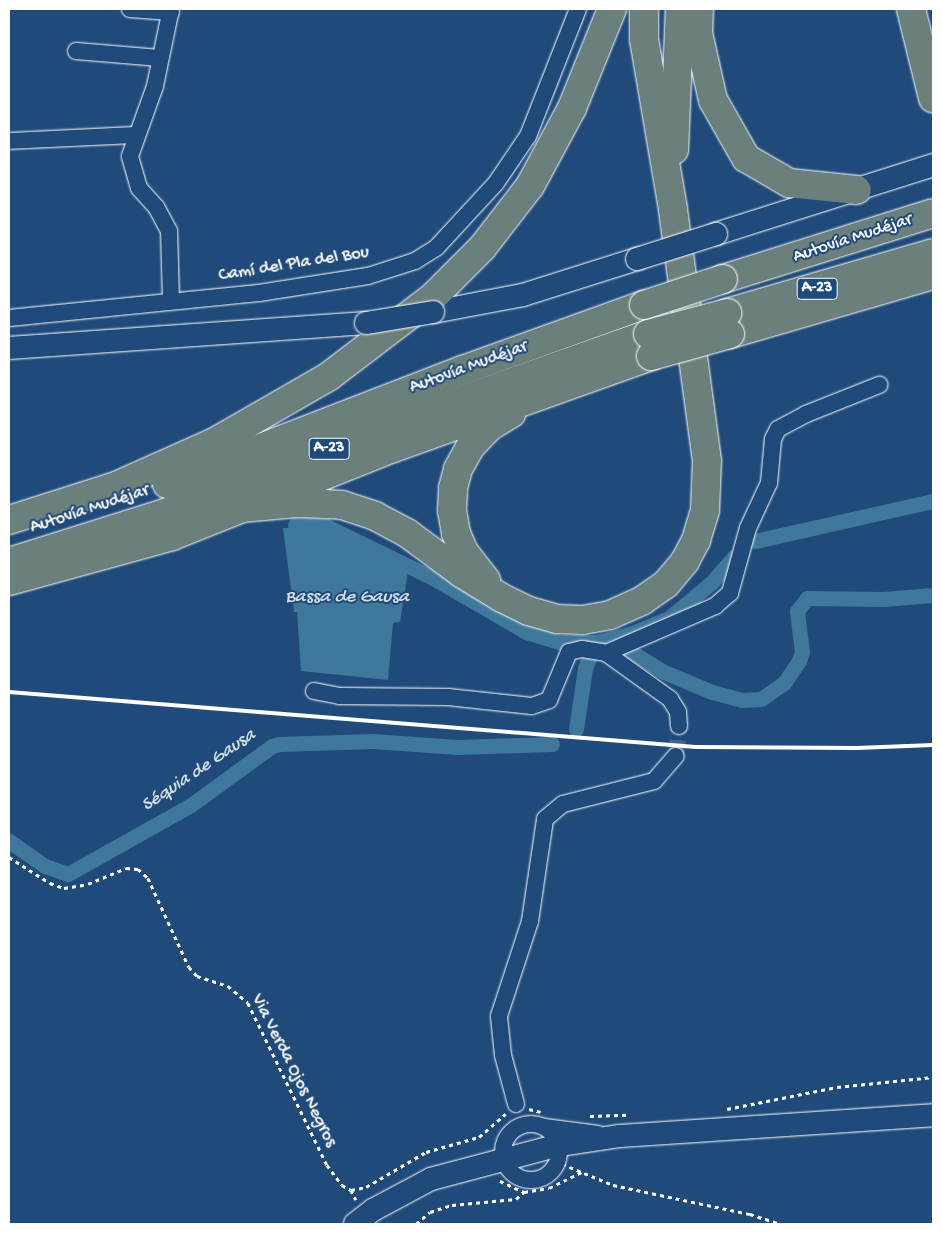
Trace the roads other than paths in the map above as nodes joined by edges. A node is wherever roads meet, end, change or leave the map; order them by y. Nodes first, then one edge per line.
1 (130, 9) edge
2 (578, 9) edge
3 (612, 9) edge
4 (644, 9) edge
5 (680, 9) edge
6 (698, 9) edge
7 (895, 9) edge
8 (911, 9) edge
9 (171, 10) edge
10 (76, 51) dead end
11 (160, 58) junction
12 (932, 94) edge
13 (137, 135) junction
14 (9, 142) edge
15 (933, 165) edge
16 (857, 190) junction
17 (673, 210) junction
18 (933, 213) edge
19 (933, 252) edge
20 (917, 274) edge
21 (170, 301) junction
22 (9, 318) edge
23 (650, 345) junction
24 (9, 348) edge
25 (879, 385) dead end
26 (241, 508) junction
27 (9, 520) edge
28 (9, 535) edge
29 (9, 562) edge
30 (9, 581) edge
31 (502, 598) junction
32 (606, 653) junction
33 (314, 691) dead end
34 (679, 726) tunnel mouth
35 (676, 756) tunnel mouth
36 (516, 1104) junction
37 (933, 1116) edge
38 (540, 1125) junction
39 (516, 1128) junction
40 (620, 1136) junction
41 (559, 1154) junction
42 (503, 1157) junction
43 (354, 1224) edge

1 - 9 street
2 - 21 street, Camí del Pla del Bou
3 - 27 highway
4 - 17 highway
5 - 17 highway
6 - 16 highway
7 - 12 highway
8 - 12 highway
9 - 11 street
10 - 11 street
11 - 13 street
13 - 14 street
13 - 21 street
15 - 16 main road
16 - 24 main road, bridge
17 - 31 highway
18 - 28 highway, Autovía Mudéjar / A-23, bridge
19 - 20 highway, Autovía Mudéjar / A-23
20 - 23 highway, Autovía Mudéjar / A-23, bridge
21 - 22 street, Camí del Pla del Bou
23 - 26 highway
23 - 29 highway, Autovía Mudéjar / A-23
23 - 31 highway
25 - 32 street
26 - 30 highway
26 - 31 highway
32 - 33 street
32 - 34 street
35 - 36 street
36 - 38 street
36 - 39 street
37 - 40 main road
38 - 39 street
38 - 40 street
38 - 41 street
39 - 42 street
40 - 41 main road
41 - 42 main road
41 - 42 street
42 - 43 main road

